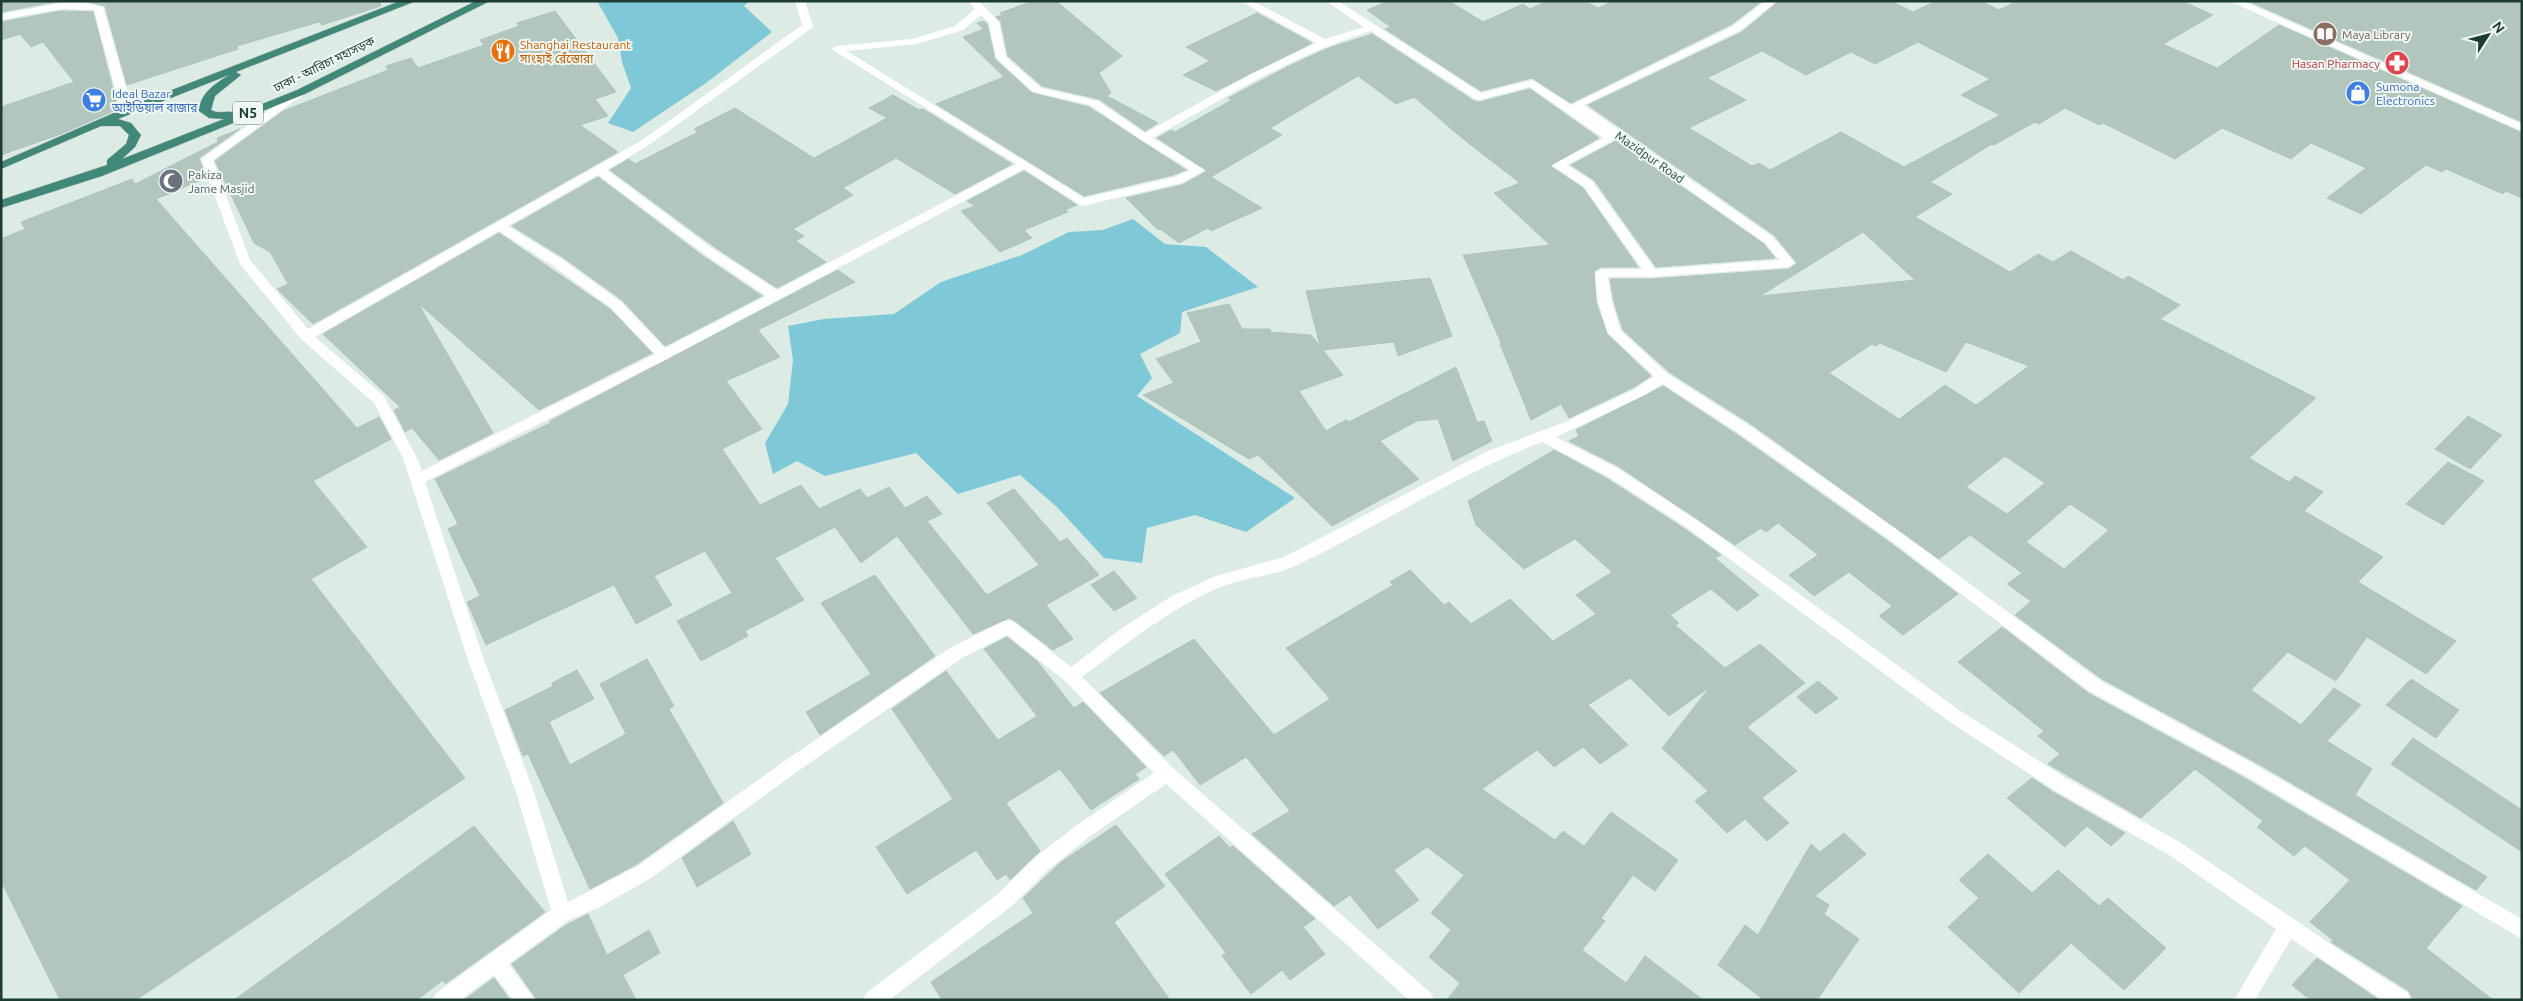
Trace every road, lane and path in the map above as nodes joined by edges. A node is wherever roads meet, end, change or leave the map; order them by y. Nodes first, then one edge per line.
1 (485, 1) edge
2 (800, 1) edge
3 (1245, 1) edge
4 (1331, 1) edge
5 (1772, 1) edge
6 (2234, 1) edge
7 (405, 2) edge
8 (977, 5) edge
9 (1, 16) edge
10 (1371, 28) junction
11 (1324, 43) junction
12 (262, 58) junction
13 (301, 92) junction
14 (267, 106) junction
15 (128, 111) junction
16 (91, 127) junction
17 (2522, 128) edge
18 (70, 136) junction
19 (1145, 138) junction
20 (1, 156) edge
21 (1024, 164) junction
22 (1, 166) edge
23 (598, 169) junction
24 (98, 173) junction
25 (1, 204) edge
26 (499, 226) junction
27 (1652, 273) junction
28 (776, 296) junction
29 (306, 336) junction
30 (664, 355) junction
31 (1663, 377) junction
32 (1543, 436) junction
33 (418, 479) junction
34 (1072, 676) junction
35 (1167, 774) junction
36 (562, 914) junction
37 (2288, 926) junction
38 (2522, 930) edge
39 (495, 961) junction
40 (443, 1000) edge
41 (525, 1000) edge
42 (873, 1000) edge
43 (1424, 1000) edge
44 (2244, 1000) edge
45 (2401, 1000) edge

1 - 13 highway, ঢাকা - আরিচা মহাসড়ক / N5
2 - 23 street
3 - 11 street
4 - 10 street
5 - 27 street, Mazidpur Road
6 - 17 street
7 - 12 highway, ঢাকা - আরিচা মহাসড়ক
8 - 19 street
8 - 21 street
9 - 15 street
10 - 11 street
10 - 27 street
11 - 19 street
12 - 14 highway
12 - 15 highway, ঢাকা - আরিচা মহাসড়ক
13 - 14 highway, ঢাকা - আরিচা মহাসড়ক / N5
13 - 29 street
14 - 24 highway, ঢাকা - আরিচা মহাসড়ক / N5
15 - 16 highway, ঢাকা - আরিচা মহাসড়ক
16 - 18 highway, ঢাকা - আরিচা মহাসড়ক
16 - 24 highway
18 - 20 highway
18 - 22 highway, ঢাকা - আরিচা মহাসড়ক
19 - 21 street
21 - 28 street
23 - 26 street
23 - 28 street
24 - 25 highway, ঢাকা - আরিচা মহাসড়ক / N5
26 - 29 street
26 - 30 street
27 - 31 street
28 - 30 street
29 - 33 street
30 - 33 street
31 - 32 street
31 - 38 street
32 - 34 street
32 - 37 street
33 - 36 street
34 - 35 street
34 - 36 street
35 - 42 street
35 - 43 street
36 - 39 street
37 - 44 street
37 - 45 street
39 - 40 street
39 - 41 street

